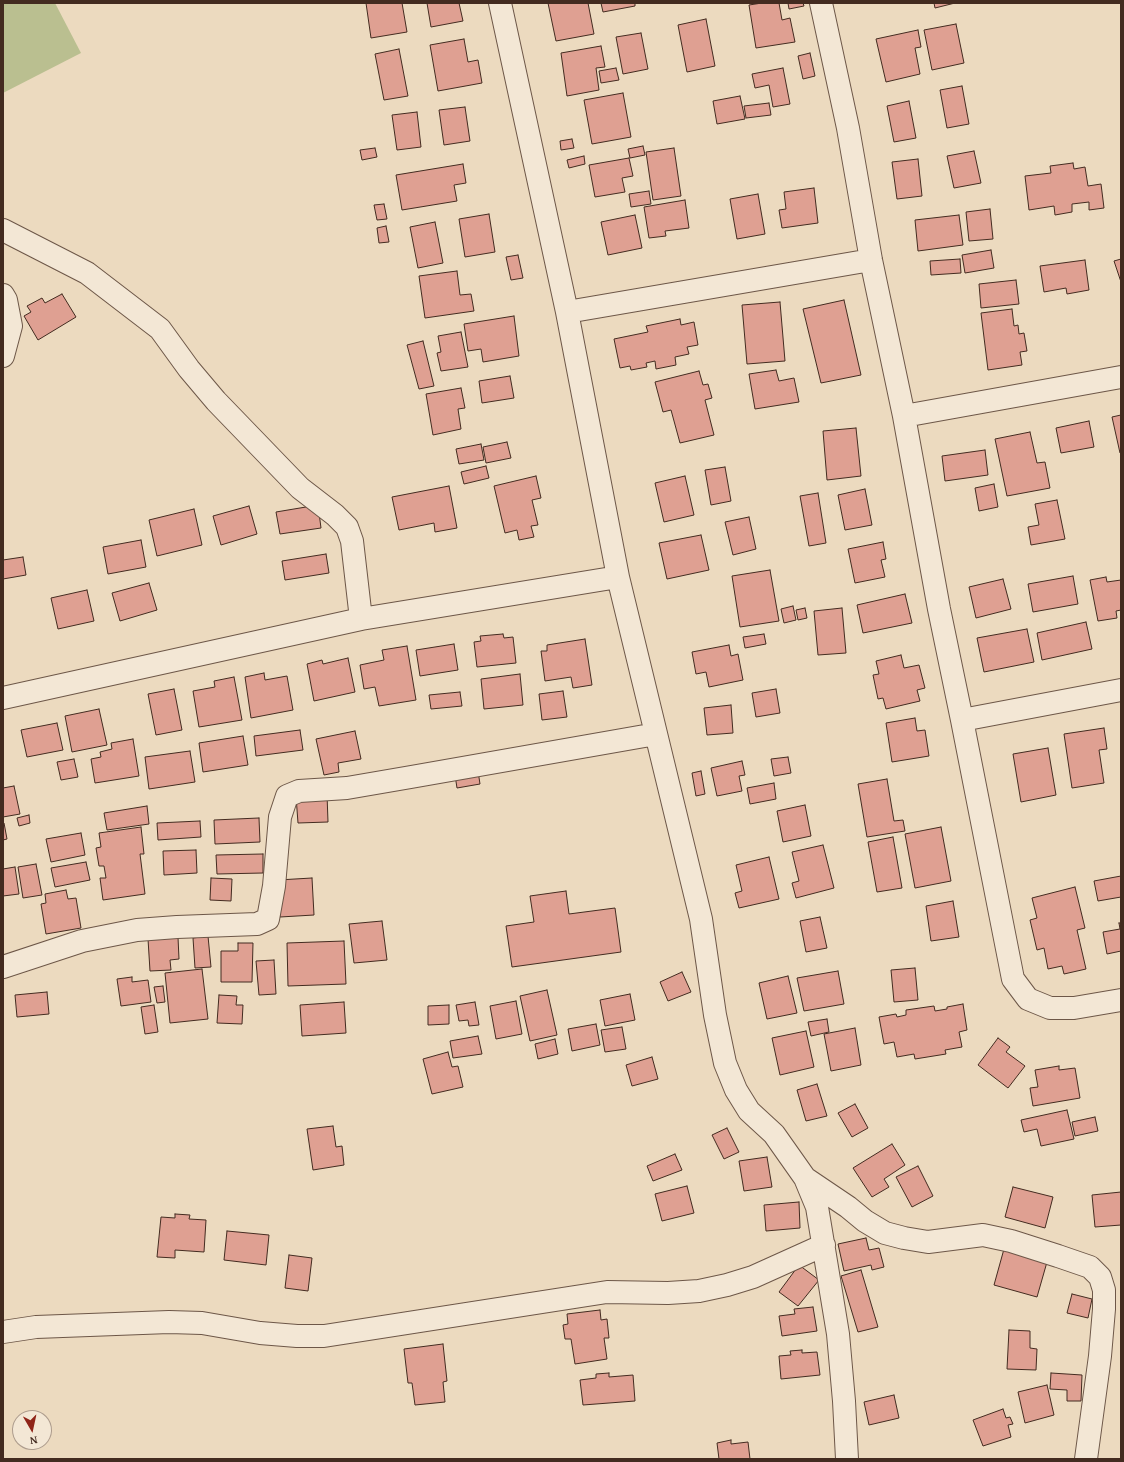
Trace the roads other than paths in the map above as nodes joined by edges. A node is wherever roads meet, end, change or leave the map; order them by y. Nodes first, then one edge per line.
1 (500, 3) edge
2 (821, 3) edge
3 (3, 230) edge
4 (871, 260) junction
5 (3, 295) edge
6 (567, 312) junction
7 (3, 356) edge
8 (1121, 377) edge
9 (904, 416) junction
10 (618, 577) junction
11 (361, 619) junction
12 (1121, 690) edge
13 (3, 698) edge
14 (962, 720) junction
15 (656, 734) junction
16 (3, 968) edge
17 (1121, 1000) edge
18 (805, 1178) junction
19 (824, 1245) junction
20 (3, 1332) edge
21 (847, 1459) edge
22 (1086, 1459) edge

1 - 6 street
2 - 4 street
3 - 11 street
4 - 6 street
4 - 9 street
5 - 7 street
6 - 10 street
8 - 9 street
9 - 14 street
10 - 11 street
10 - 15 street
11 - 13 street
12 - 14 street
14 - 17 street
15 - 16 street
15 - 18 street
18 - 19 street
18 - 22 street
19 - 20 street
19 - 21 street

